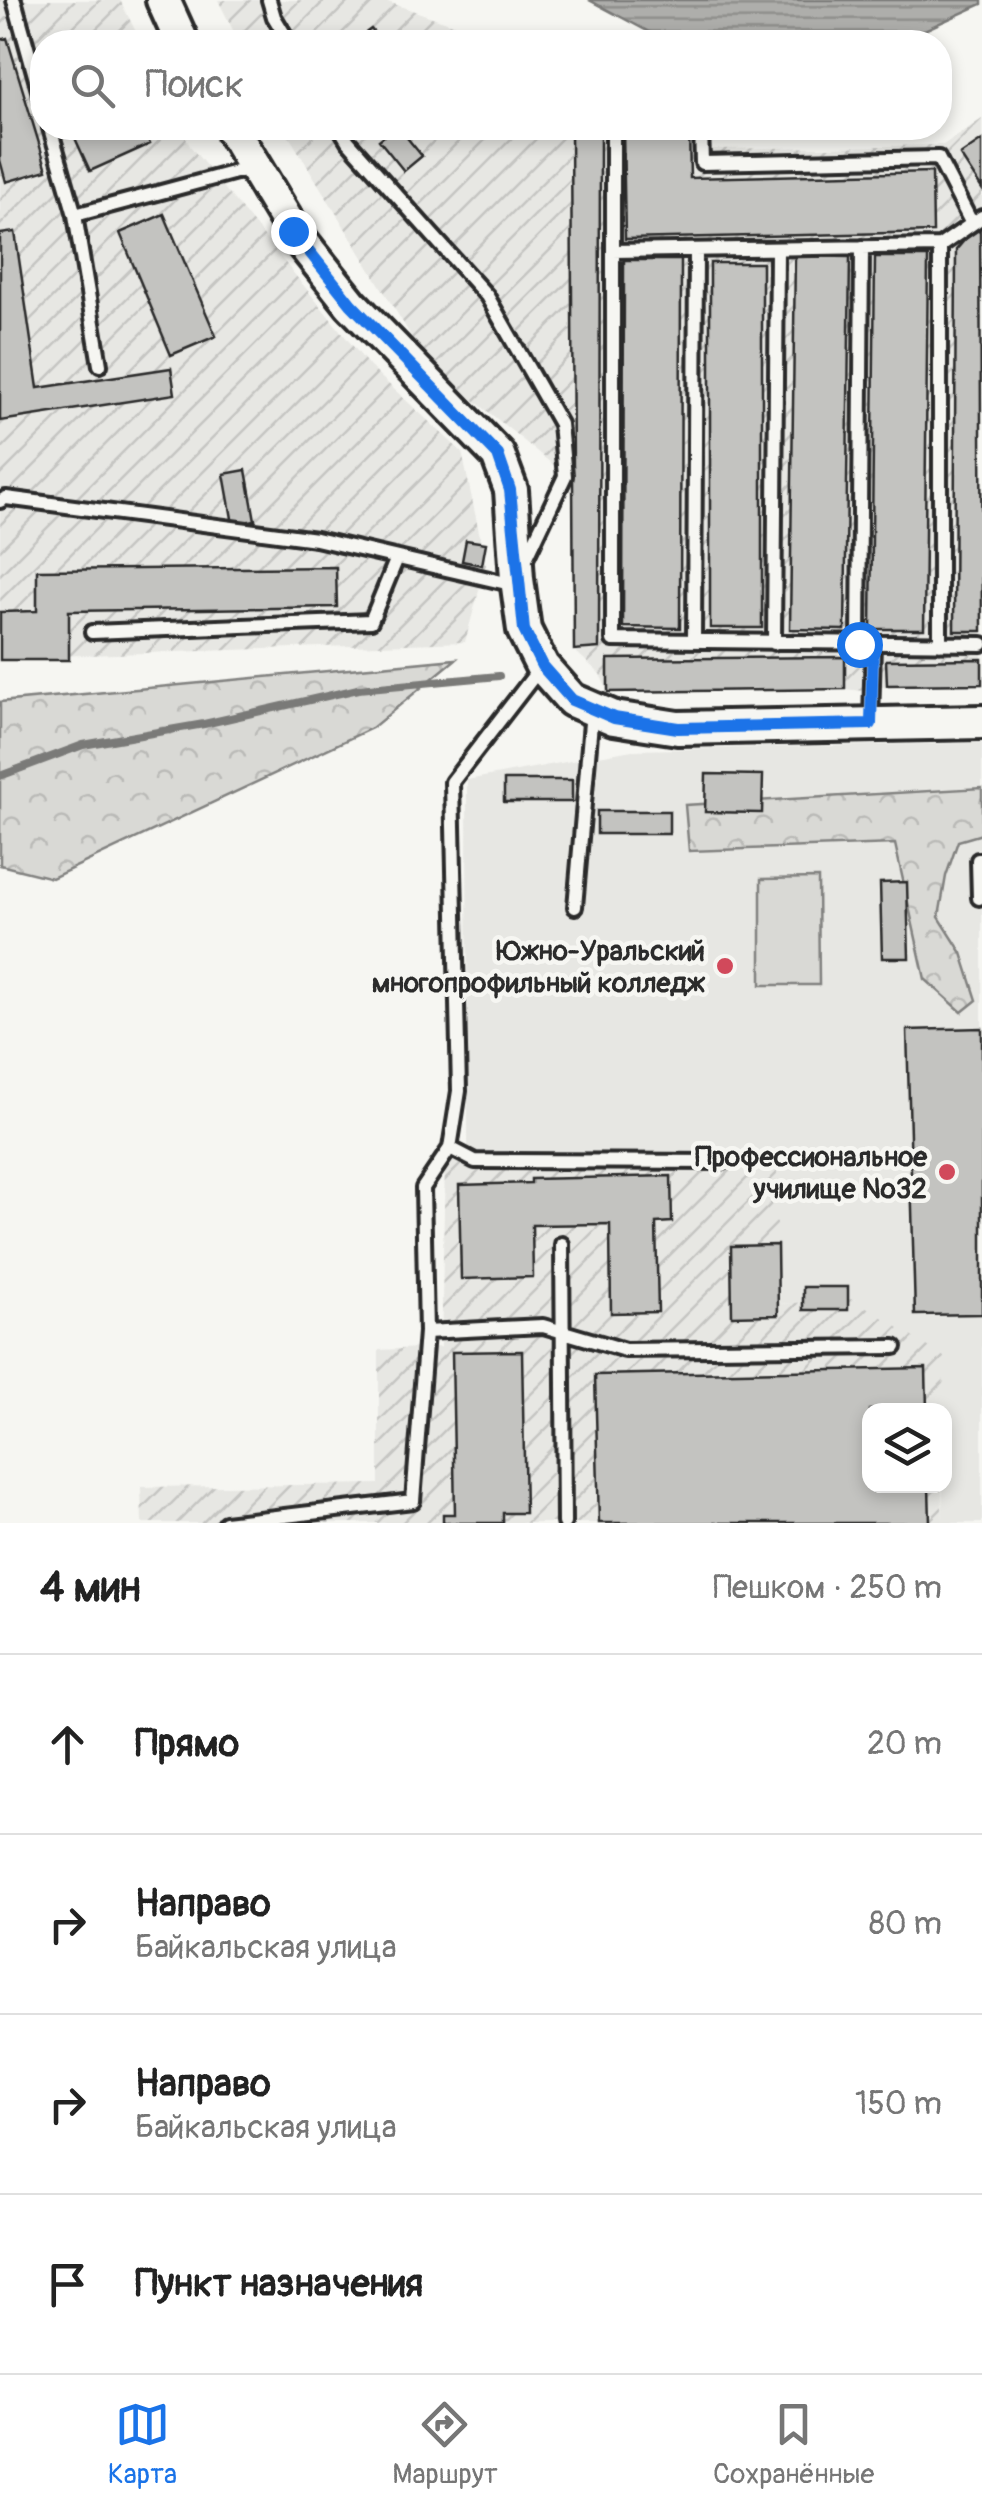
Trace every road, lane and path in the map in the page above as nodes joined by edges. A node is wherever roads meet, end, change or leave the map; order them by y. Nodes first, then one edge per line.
1 (14, 0) edge
2 (162, 0) edge
3 (269, 0) edge
4 (176, 30) edge
5 (282, 30) edge
6 (30, 58) edge
7 (53, 140) edge
8 (237, 140) edge
9 (347, 140) edge
10 (613, 140) edge
11 (702, 140) edge
12 (254, 167) junction
13 (75, 215) junction
14 (977, 221) edge
15 (940, 246) junction
16 (862, 248) junction
17 (777, 249) junction
18 (696, 250) junction
19 (613, 251) junction
20 (100, 365) dead end
21 (0, 501) edge
22 (397, 558) junction
23 (517, 582) junction
24 (92, 632) dead end
25 (694, 642) junction
26 (774, 643) junction
27 (866, 644) junction
28 (940, 644) junction
29 (982, 644) edge
30 (542, 666) junction
31 (593, 709) junction
32 (982, 722) edge
33 (871, 724) junction
34 (982, 860) edge
35 (979, 898) dead end
36 (576, 907) dead end
37 (450, 1148) junction
38 (723, 1162) dead end
39 (562, 1244) dead end
40 (426, 1332) junction
41 (563, 1332) junction
42 (895, 1348) dead end
43 (224, 1523) edge
44 (564, 1523) edge

1 - 6 lane
2 - 4 street
3 - 5 lane
7 - 13 lane
8 - 12 street
9 - 23 lane
10 - 19 lane
11 - 14 lane
12 - 13 lane
12 - 23 street
13 - 20 lane
14 - 15 lane
15 - 16 lane
15 - 28 lane
16 - 17 lane
16 - 27 lane
17 - 18 lane
17 - 26 lane
18 - 19 lane
18 - 25 lane
19 - 25 lane
21 - 22 lane
22 - 23 lane
22 - 24 lane
23 - 30 street
25 - 26 lane
26 - 27 lane
27 - 28 lane
27 - 33 lane
28 - 29 lane
30 - 31 street
30 - 37 lane
31 - 33 street
31 - 36 lane
32 - 33 street
34 - 35 lane
37 - 38 lane
37 - 40 lane
39 - 41 lane
40 - 41 lane
40 - 43 lane
41 - 42 lane
41 - 44 lane

